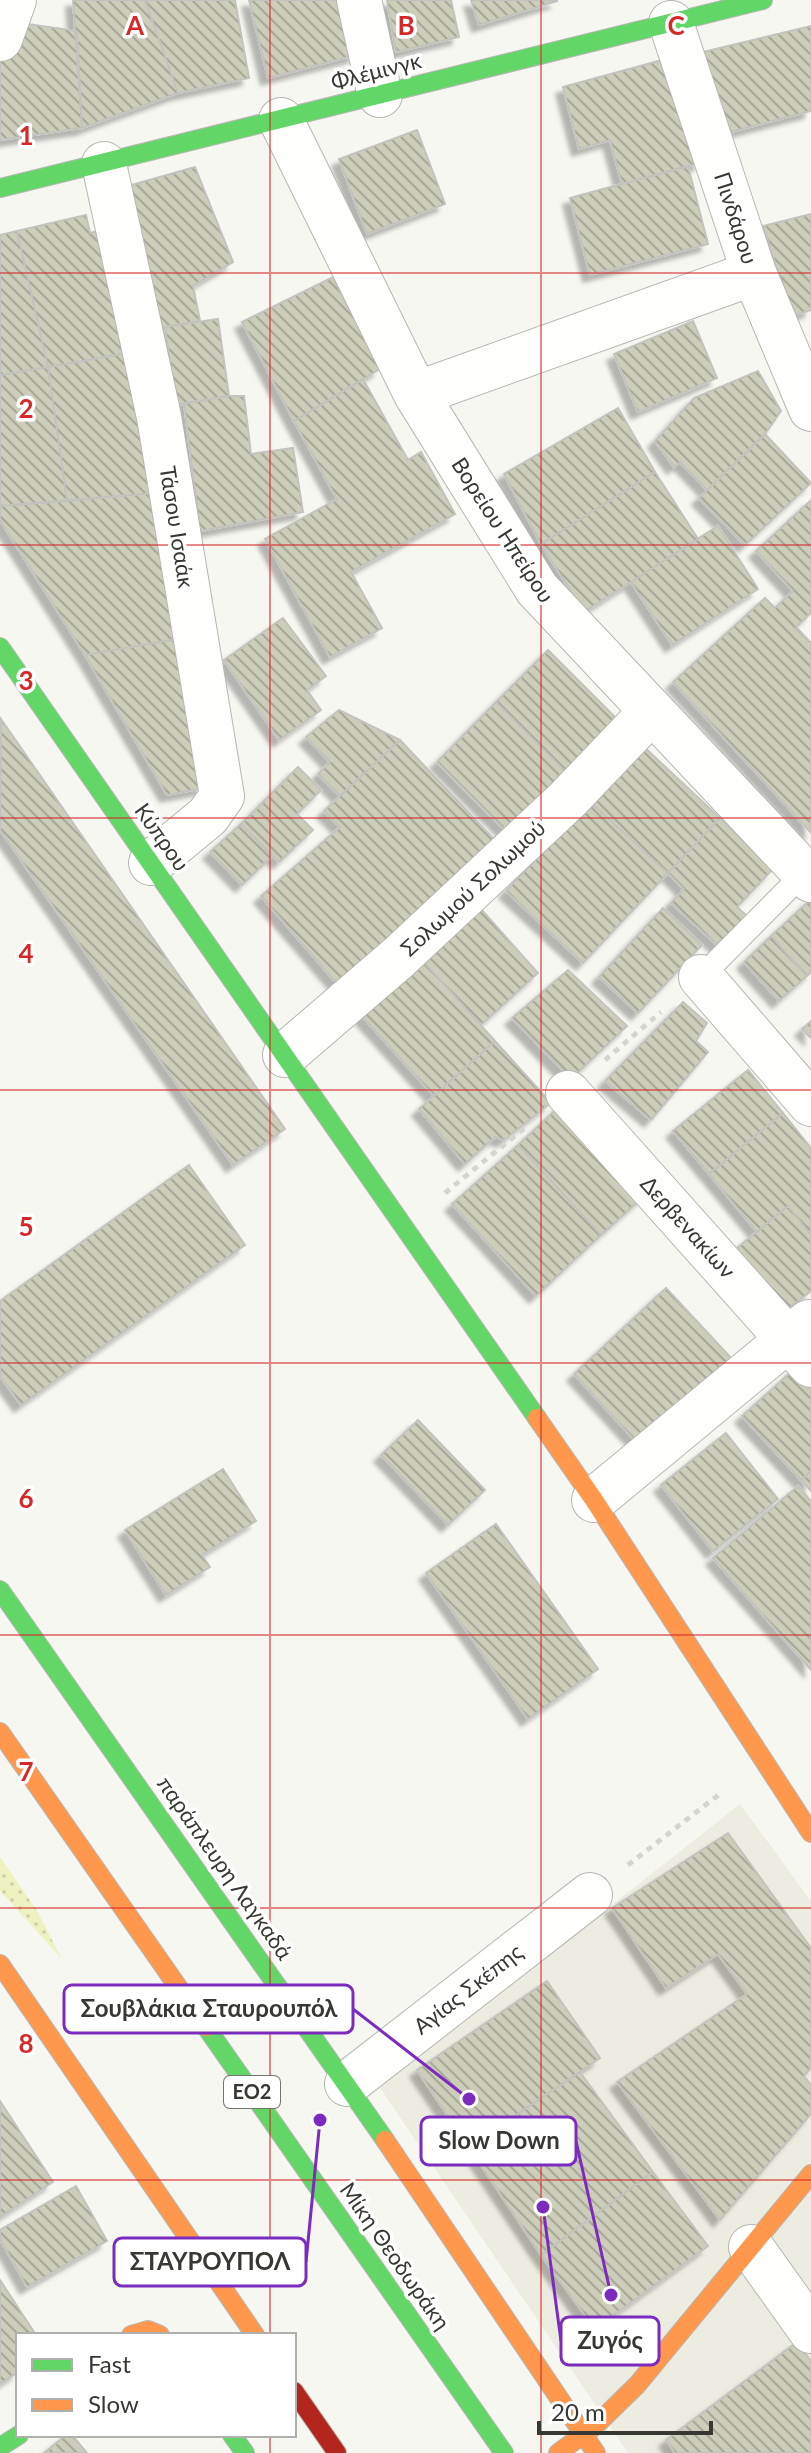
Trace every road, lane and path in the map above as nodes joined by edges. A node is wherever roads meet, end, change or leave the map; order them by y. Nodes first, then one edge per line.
1 (14, 0) edge
2 (359, 0) edge
3 (763, 0) edge
4 (712, 6) edge
5 (671, 23) junction
6 (0, 39) edge
7 (380, 95) junction
8 (281, 120) junction
9 (104, 164) junction
10 (0, 188) edge
11 (754, 273) junction
12 (416, 394) junction
13 (811, 409) edge
14 (0, 647) edge
15 (651, 712) junction
16 (151, 863) junction
17 (809, 874) edge
18 (701, 977) joint
19 (285, 1055) junction
20 (568, 1093) dead end
21 (811, 1104) edge
22 (803, 1342) edge
23 (594, 1500) junction
24 (0, 1590) edge
25 (0, 1732) edge
26 (763, 1759) junction
27 (811, 1833) edge
28 (590, 1895) joint
29 (0, 1964) edge
30 (347, 2084) junction
31 (811, 2174) edge
32 (751, 2247) junction
33 (811, 2331) edge
34 (254, 2333) edge
35 (296, 2394) edge
36 (584, 2436) junction
37 (337, 2453) edge
38 (504, 2453) edge
39 (558, 2453) edge
40 (596, 2453) edge

1 - 6 street
2 - 7 street
3 - 4 main road, Φλέμινγκ
4 - 5 main road, Φλέμινγκ
5 - 7 main road, Φλέμινγκ
5 - 11 street, Πινδάρου
7 - 8 main road, Φλέμινγκ
8 - 9 main road, Φλέμινγκ
8 - 12 street, Βορείου Ηπείρου
9 - 10 main road, Φλέμινγκ
9 - 16 street, Τάσου Ισαάκ
11 - 12 street
11 - 13 street, Πινδάρου
12 - 15 street, Βορείου Ηπείρου
14 - 16 main road, Κύπρου
15 - 17 street, Βορείου Ηπείρου
15 - 19 street, Σολωμού Σολωμού
16 - 19 main road, Κύπρου
17 - 18 lane
18 - 21 street
19 - 23 main road, Κύπρου
20 - 22 street, Δερβενακίων
22 - 23 street
23 - 26 main road, Κύπρου
24 - 30 main road, παράπλευρη Λαγκαδά
25 - 38 main road, Μίκη Θεοδωράκη / ΕΟ2
26 - 27 main road, Κύπρου
26 - 28 path
28 - 30 street, Αγίας Σκέπης
29 - 34 main road
30 - 36 main road, παράπλευρη Λαγκαδά
31 - 32 main road
32 - 33 street
32 - 36 main road
35 - 37 main road
36 - 39 main road
36 - 40 main road, παράπλευρη Λαγκαδά

